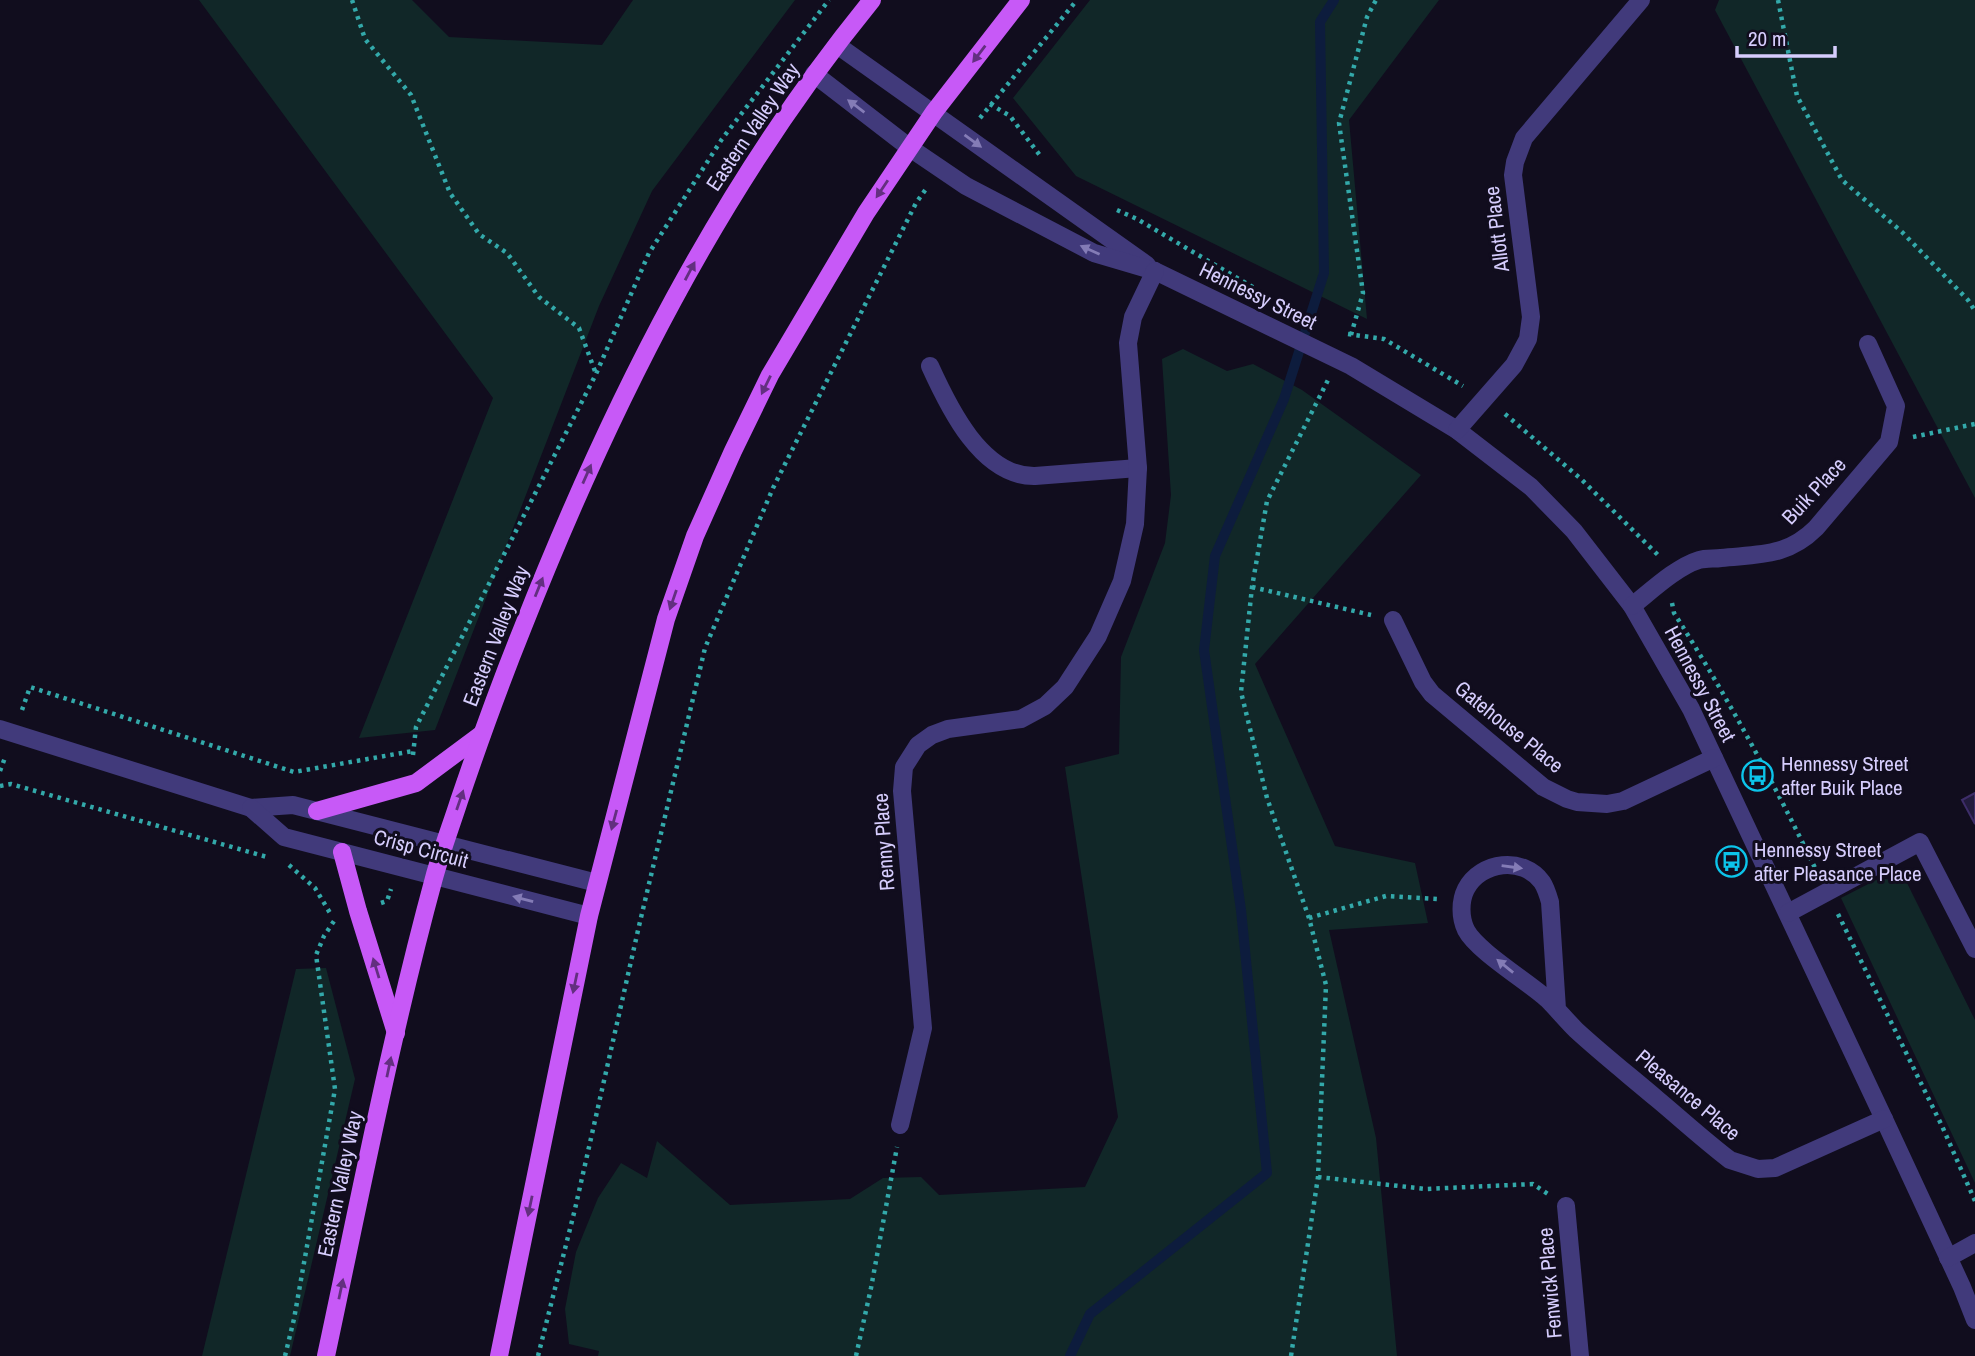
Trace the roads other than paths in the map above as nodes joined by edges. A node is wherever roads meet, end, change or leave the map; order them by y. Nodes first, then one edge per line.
1 (872, 0) edge
2 (1021, 0) edge
3 (1640, 0) edge
4 (838, 45) junction
5 (814, 75) junction
6 (934, 112) junction
7 (910, 148) junction
8 (1155, 271) junction
9 (1868, 344) dead end
10 (930, 366) dead end
11 (1457, 429) junction
12 (1138, 468) junction
13 (1632, 606) junction
14 (1393, 621) road end
15 (7, 731) edge
16 (482, 734) junction
17 (1714, 758) junction
18 (251, 808) junction
19 (317, 811) junction
20 (445, 844) junction
21 (342, 852) junction
22 (434, 876) junction
23 (597, 883) junction
24 (1788, 913) junction
25 (589, 916) junction
26 (1975, 950) edge
27 (1557, 1009) junction
28 (396, 1033) junction
29 (1884, 1119) junction
30 (901, 1125) road end
31 (1566, 1206) road end
32 (1975, 1243) edge
33 (1948, 1258) junction
34 (1975, 1320) edge
35 (326, 1356) edge
36 (499, 1356) edge
37 (1580, 1356) edge

1 - 4 main road, Eastern Valley Way
2 -> 6 main road
3 - 11 street, Allott Place
4 - 5 main road, Eastern Valley Way
4 - 6 street, Hennessy Street
7 -> 5 street, Hennessy Street
16 -> 5 main road, Eastern Valley Way
6 - 7 main road
6 -> 8 street, Hennessy Street
8 -> 7 street, Hennessy Street
7 -> 23 main road
8 - 11 street, Hennessy Street
8 - 12 street, Renny Place
9 - 13 street, Buik Place
10 - 12 street
11 - 13 street, Hennessy Street
12 - 30 street, Renny Place
13 - 17 street, Hennessy Street
14 - 17 street, Gatehouse Place
15 - 18 street, Crisp Circuit
16 - 19 main road
20 -> 16 main road, Eastern Valley Way
17 - 24 street, Hennessy Street
18 - 19 street, Crisp Circuit
18 - 21 street, Crisp Circuit
19 - 20 street, Crisp Circuit
20 - 22 main road, Eastern Valley Way
20 - 23 street, Crisp Circuit
21 - 22 street, Crisp Circuit
28 -> 21 main road
25 -> 22 street, Crisp Circuit
22 - 28 main road, Eastern Valley Way
23 - 25 main road
24 - 26 street
24 - 29 street, Hennessy Street
25 -> 36 main road
27 -> 27 street, Pleasance Place
27 - 29 street, Pleasance Place
35 -> 28 main road, Eastern Valley Way
29 - 33 street, Hennessy Street
31 - 37 street, Fenwick Place
32 - 33 street
33 - 34 street, Hennessy Street

